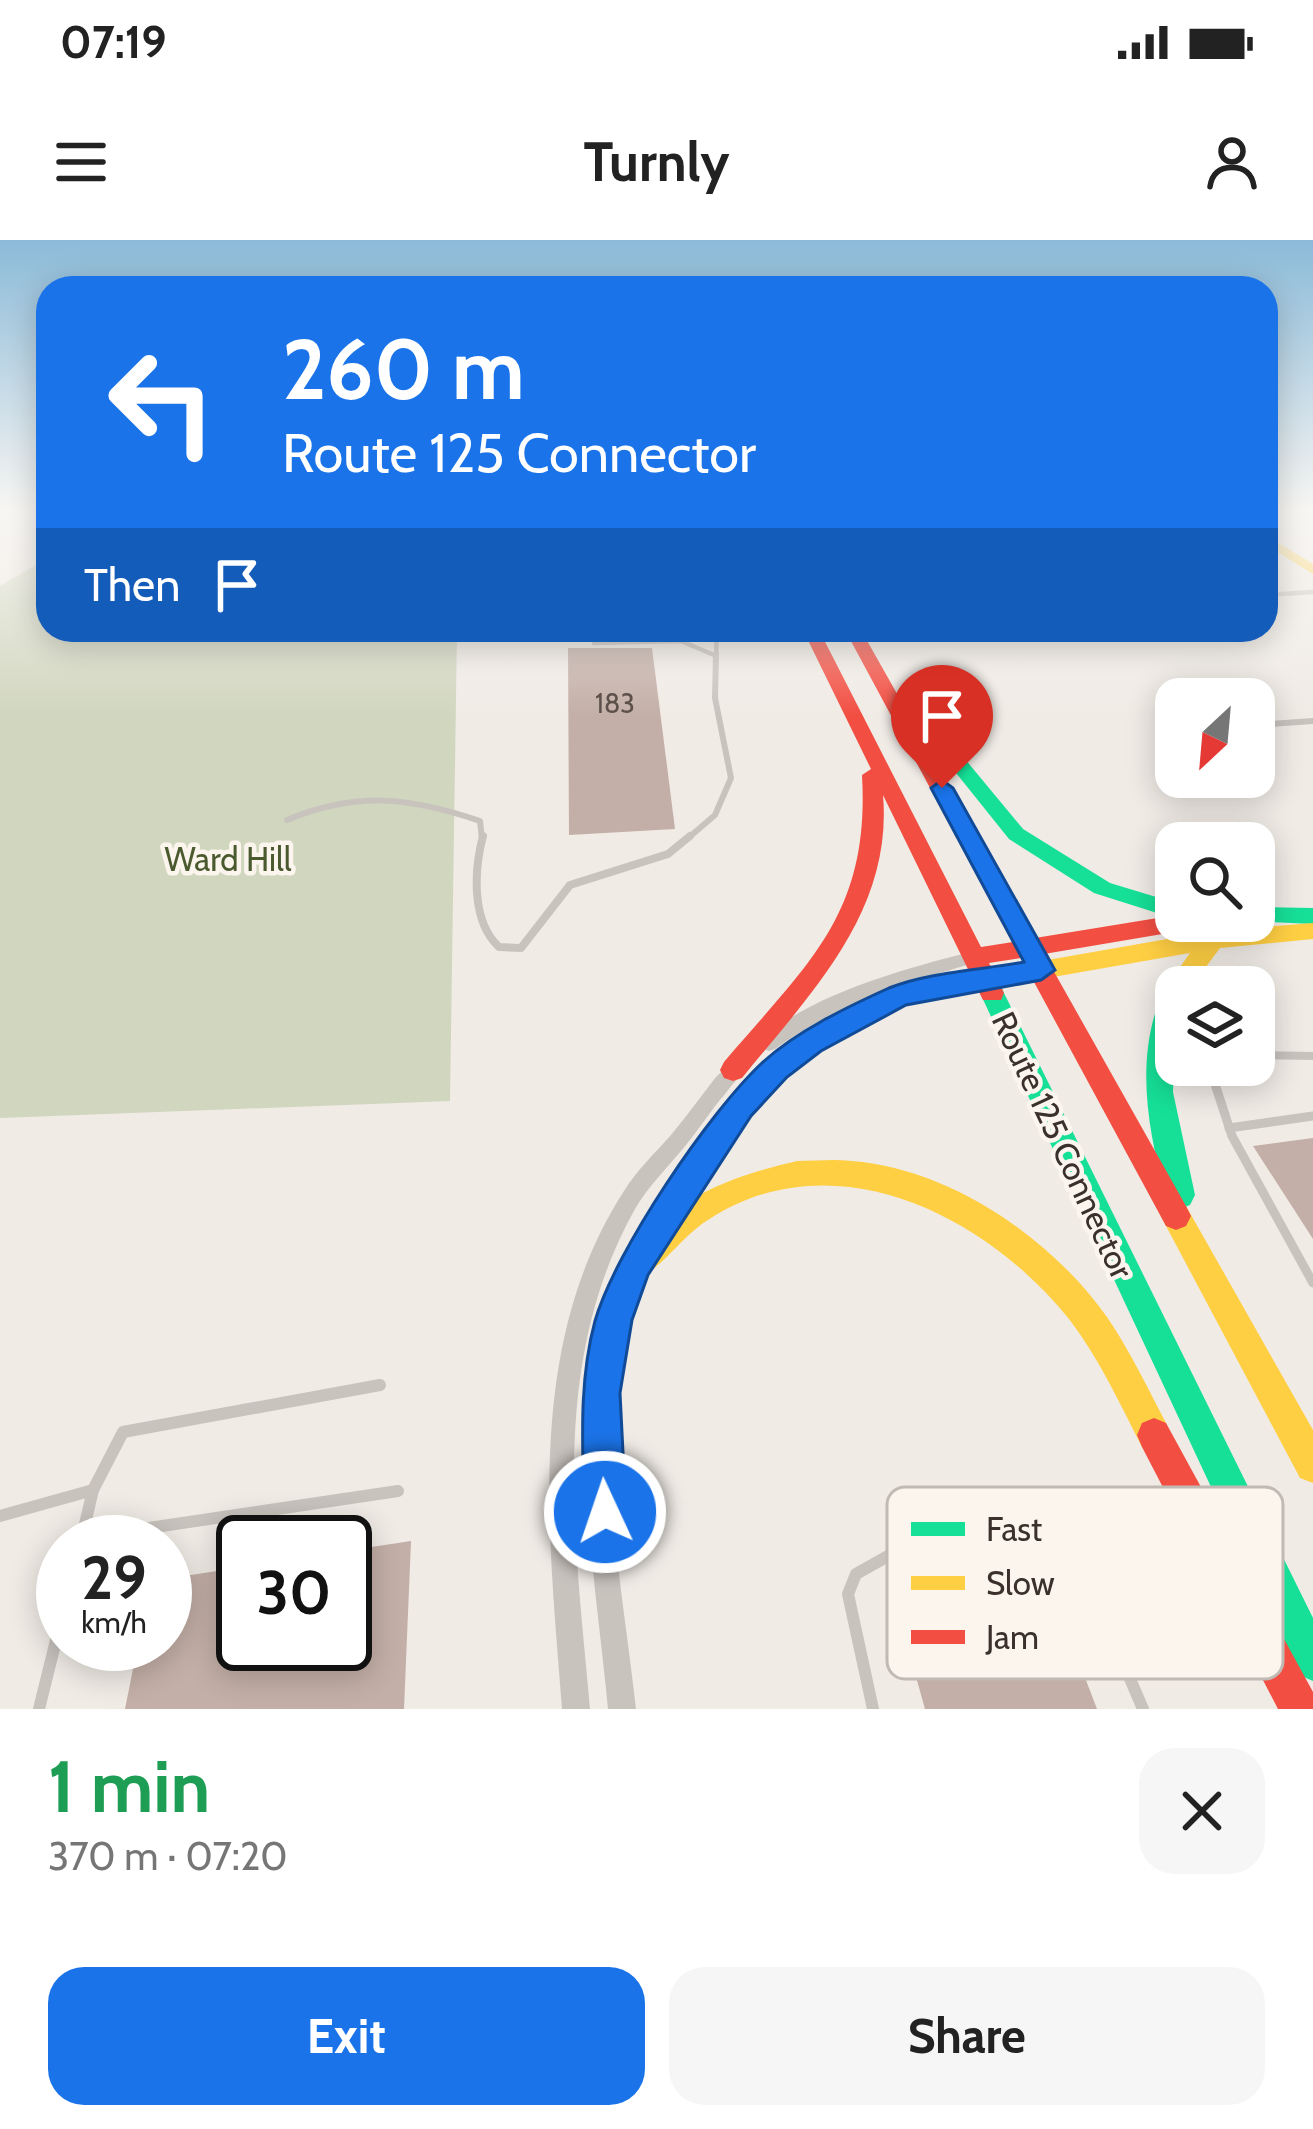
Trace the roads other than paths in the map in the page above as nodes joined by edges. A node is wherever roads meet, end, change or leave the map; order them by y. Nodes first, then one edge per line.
1 (1313, 592) edge
2 (1278, 594) edge
3 (638, 642) edge
4 (683, 642) edge
5 (716, 642) edge
6 (817, 642) edge
7 (860, 642) edge
8 (595, 643) dead end
9 (714, 655) junction
10 (872, 664) junction
11 (1313, 722) edge
12 (1275, 724) edge
13 (869, 751) junction
14 (287, 820) dead end
15 (1155, 905) edge
16 (1275, 915) edge
17 (1313, 916) edge
18 (1155, 930) edge
19 (1313, 931) edge
20 (1275, 934) edge
21 (1194, 942) edge
22 (1035, 959) junction
23 (980, 969) junction
24 (1275, 1055) edge
25 (1313, 1056) edge
26 (733, 1070) junction
27 (1156, 1086) edge
28 (1216, 1086) edge
29 (1313, 1116) edge
30 (1229, 1128) junction
31 (1194, 1248) junction
32 (635, 1265) junction
33 (1313, 1283) edge
34 (380, 1385) dead end
35 (1313, 1465) edge
36 (1185, 1487) edge
37 (1230, 1487) edge
38 (93, 1490) junction
39 (398, 1491) dead end
40 (87, 1515) edge
41 (0, 1516) edge
42 (192, 1523) edge
43 (887, 1557) edge
44 (1283, 1598) edge
45 (1313, 1660) edge
46 (48, 1671) edge
47 (1283, 1676) edge
48 (1130, 1679) edge
49 (39, 1709) edge
50 (576, 1709) edge
51 (622, 1709) edge
52 (873, 1709) edge
53 (1143, 1709) edge
54 (1300, 1709) edge

1 - 2 lane
3 - 8 lane
4 - 9 lane
5 - 9 lane
6 - 13 main road, Route 125 Connector
7 - 10 main road, Route 125 Connector
9 - 14 lane
10 - 15 main road
10 - 22 main road, Route 125 Connector
11 - 12 lane
13 - 23 main road, Route 125 Connector
13 - 26 main road
16 - 17 main road
18 - 22 main road
19 - 20 main road
21 - 22 main road
22 - 23 main road
22 - 31 main road, Route 125 Connector
23 - 26 street
23 - 32 street
23 - 37 main road, Route 125 Connector
24 - 25 lane
26 - 50 street
27 - 31 main road
28 - 30 lane
29 - 30 lane
30 - 33 lane
31 - 35 main road, Route 125 Connector
32 - 36 main road
32 - 51 street
34 - 38 lane
38 - 40 lane
38 - 41 lane
39 - 42 lane
43 - 52 lane
44 - 45 main road, Route 125 Connector
46 - 49 lane
47 - 54 main road
48 - 53 lane

